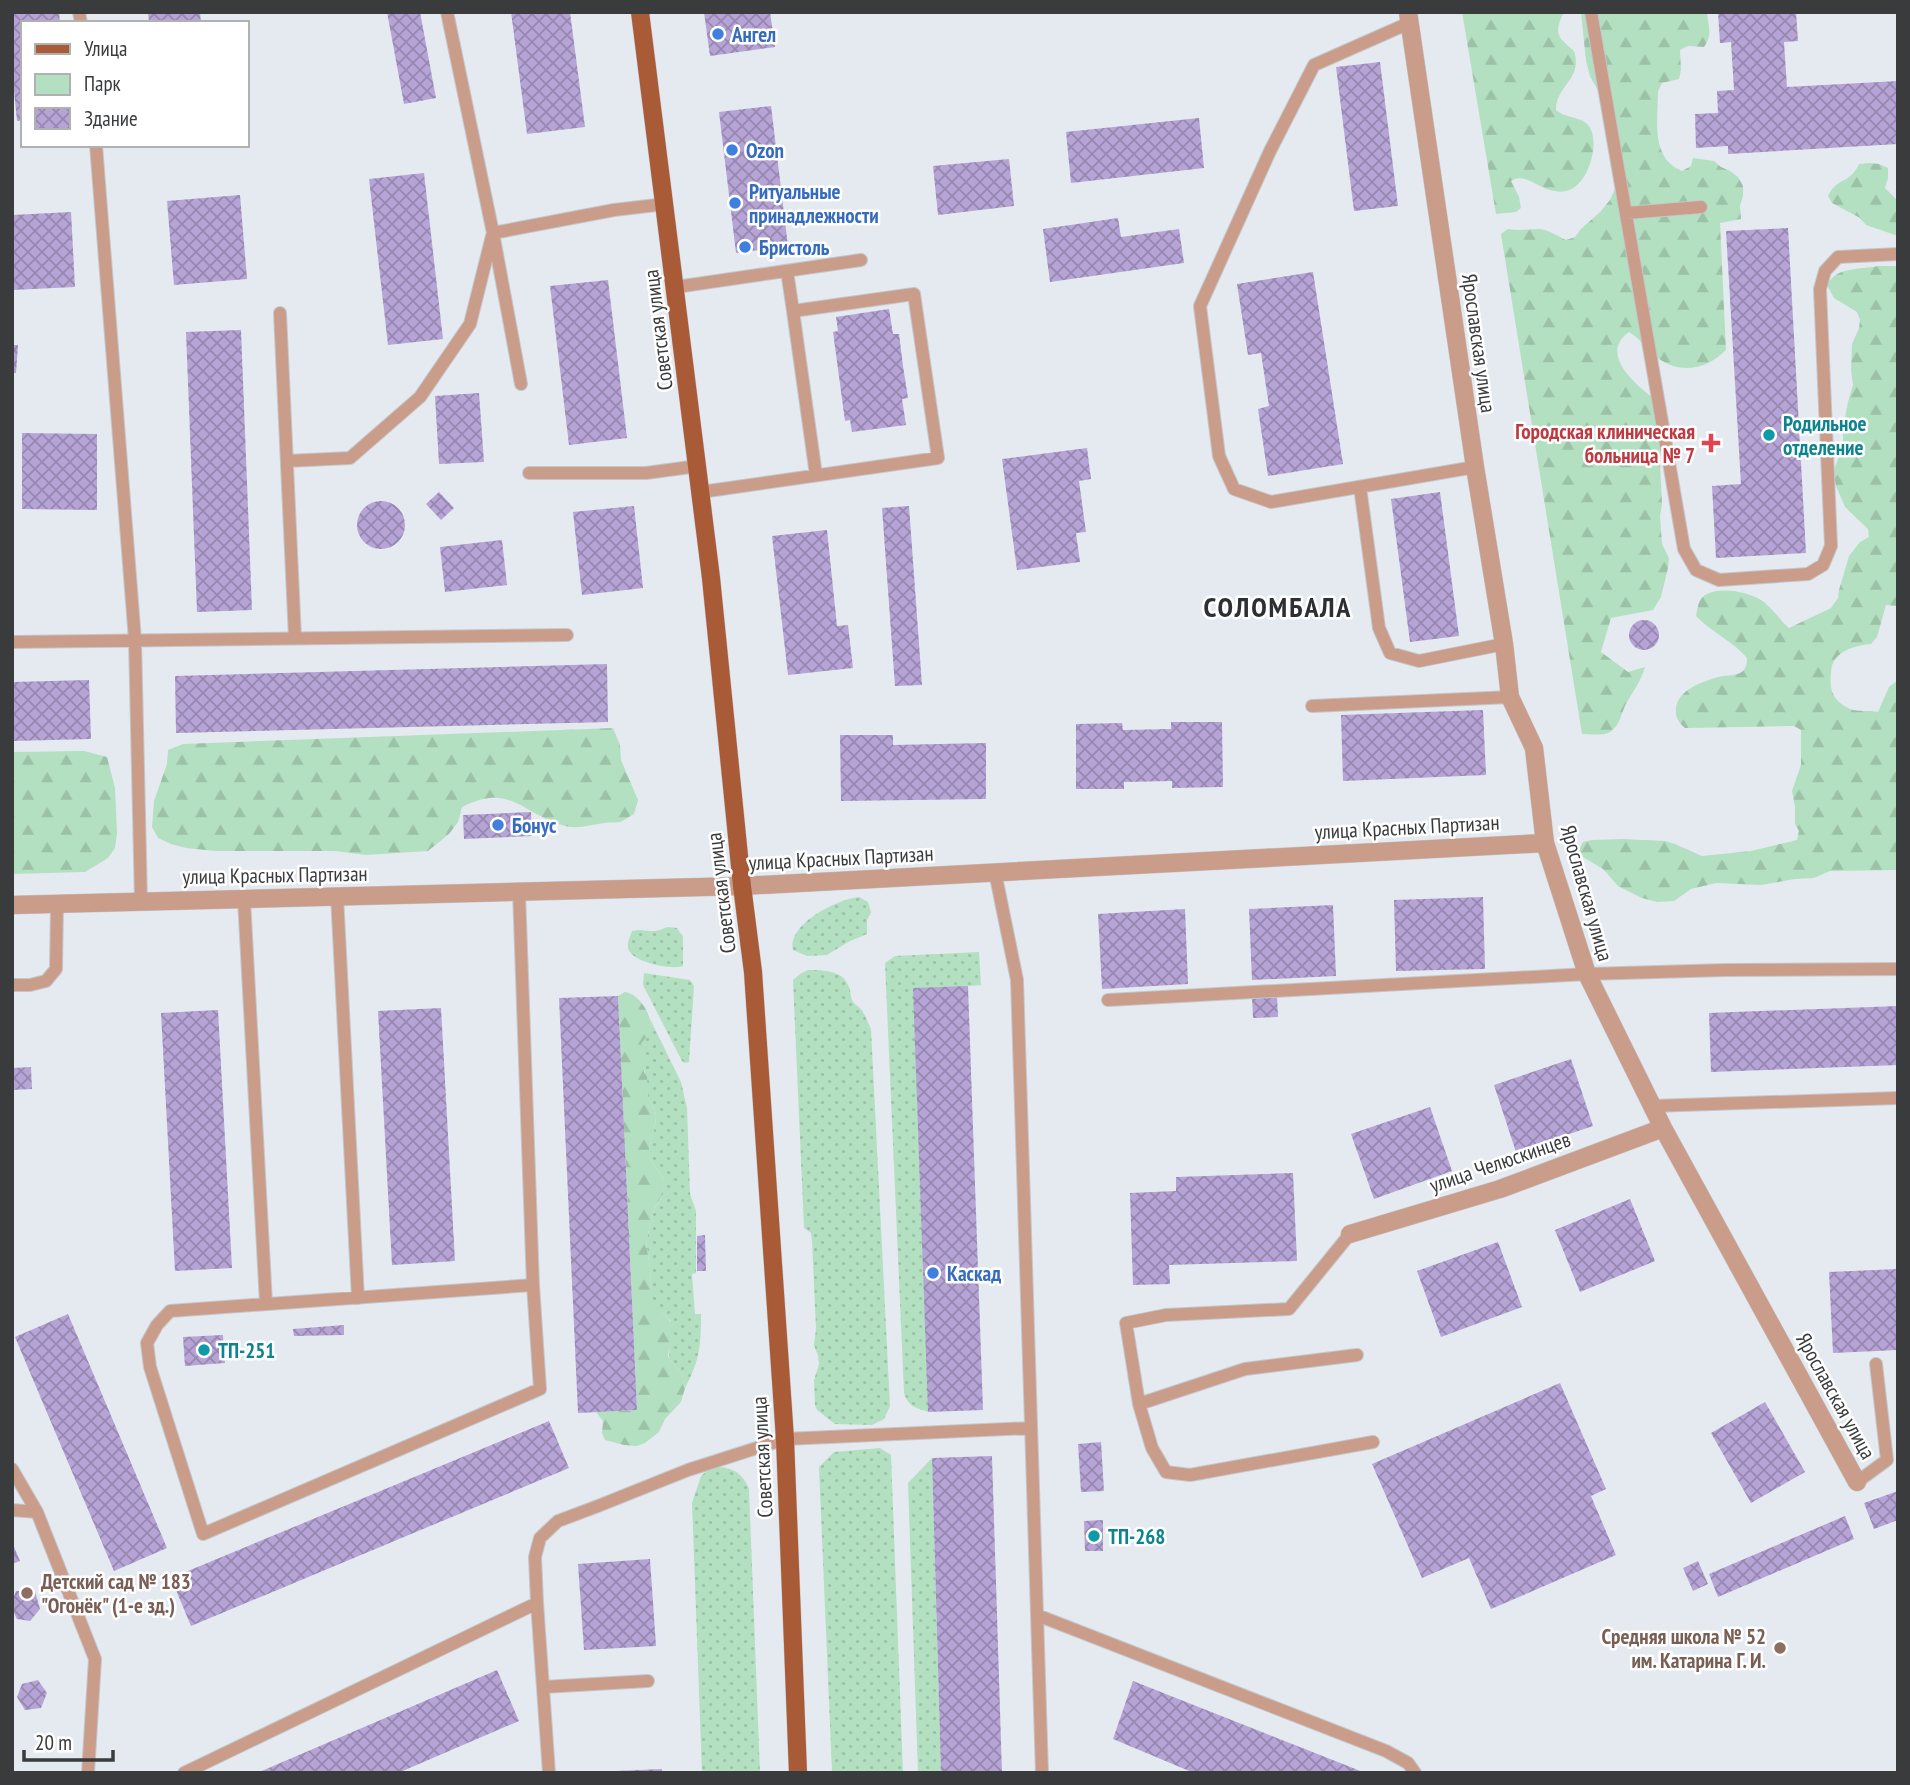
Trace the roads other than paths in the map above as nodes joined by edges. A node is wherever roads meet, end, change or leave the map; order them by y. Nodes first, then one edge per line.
1 (447, 12) edge
2 (640, 12) edge
3 (1591, 12) edge
4 (1408, 18) edge
5 (96, 147) edge
6 (665, 204) junction
7 (1701, 207) dead end
8 (1627, 213) junction
9 (493, 233) junction
10 (1898, 254) edge
11 (861, 260) dead end
12 (787, 271) junction
13 (676, 287) junction
14 (793, 311) junction
15 (280, 313) dead end
16 (521, 384) dead end
17 (287, 461) junction
18 (698, 466) junction
19 (1475, 467) junction
20 (529, 473) dead end
21 (816, 475) junction
22 (1360, 487) junction
23 (701, 492) junction
24 (567, 635) dead end
25 (295, 638) junction
26 (135, 640) junction
27 (12, 642) edge
28 (1504, 644) junction
29 (1510, 697) junction
30 (1312, 706) dead end
31 (1545, 843) junction
32 (995, 872) junction
33 (742, 886) junction
34 (519, 892) junction
35 (337, 896) junction
36 (244, 899) junction
37 (141, 901) junction
38 (57, 904) junction
39 (12, 905) edge
40 (1898, 969) edge
41 (1587, 974) junction
42 (12, 985) edge
43 (1108, 1000) dead end
44 (1898, 1098) edge
45 (1652, 1106) junction
46 (1663, 1128) junction
47 (1350, 1234) joint
48 (533, 1285) junction
49 (358, 1298) junction
50 (266, 1303) junction
51 (1357, 1355) dead end
52 (1877, 1364) dead end
53 (1139, 1404) junction
54 (1031, 1428) junction
55 (785, 1439) junction
56 (1373, 1442) dead end
57 (12, 1469) edge
58 (1857, 1482) joint
59 (12, 1510) edge
60 (37, 1512) junction
61 (537, 1603) junction
62 (1037, 1615) junction
63 (648, 1681) dead end
64 (543, 1687) junction
65 (88, 1773) edge
66 (184, 1773) edge
67 (550, 1773) edge
68 (798, 1773) edge
69 (1042, 1773) edge
70 (1415, 1773) edge

1 - 9 lane
2 - 6 main road, Советская улица
3 - 8 lane
4 - 19 street, Ярославская улица
4 - 22 lane
5 - 26 lane
6 - 9 lane
6 - 13 main road, Советская улица
7 - 8 lane
8 - 10 lane
9 - 16 lane
9 - 17 lane
11 - 12 lane
12 - 13 lane
12 - 14 lane
13 - 18 main road, Советская улица
14 - 21 lane
14 - 21 lane
15 - 17 lane
17 - 25 lane
18 - 20 lane
18 - 23 main road, Советская улица
19 - 22 lane
19 - 28 street, Ярославская улица
21 - 23 lane
22 - 28 lane
23 - 33 main road, Советская улица
24 - 25 lane
25 - 26 lane
26 - 27 lane
26 - 37 lane
28 - 29 street, Ярославская улица
29 - 30 lane
29 - 31 street, Ярославская улица
31 - 32 street, улица Красных Партизан
31 - 41 street, Ярославская улица
32 - 33 street, улица Красных Партизан
32 - 54 lane
33 - 34 street, улица Красных Партизан
33 - 55 main road, Советская улица
34 - 35 street, улица Красных Партизан
34 - 48 lane
35 - 36 street, улица Красных Партизан
35 - 49 lane
36 - 37 street, улица Красных Партизан
36 - 50 lane
37 - 38 street, улица Красных Партизан
38 - 39 street, улица Красных Партизан
38 - 42 lane
40 - 41 lane
41 - 43 lane
41 - 45 street, Ярославская улица
44 - 45 lane
45 - 46 street, Ярославская улица
46 - 47 street, улица Челюскинцев
46 - 58 street, Ярославская улица
47 - 53 lane
48 - 49 lane
48 - 50 lane
49 - 50 lane
51 - 53 lane
52 - 58 lane
53 - 56 lane
54 - 55 lane
54 - 62 lane
55 - 61 lane
55 - 68 main road, Советская улица
57 - 60 lane
59 - 60 lane
60 - 65 lane
61 - 64 lane
61 - 66 lane
62 - 69 lane
62 - 70 lane
63 - 64 lane
64 - 67 lane

